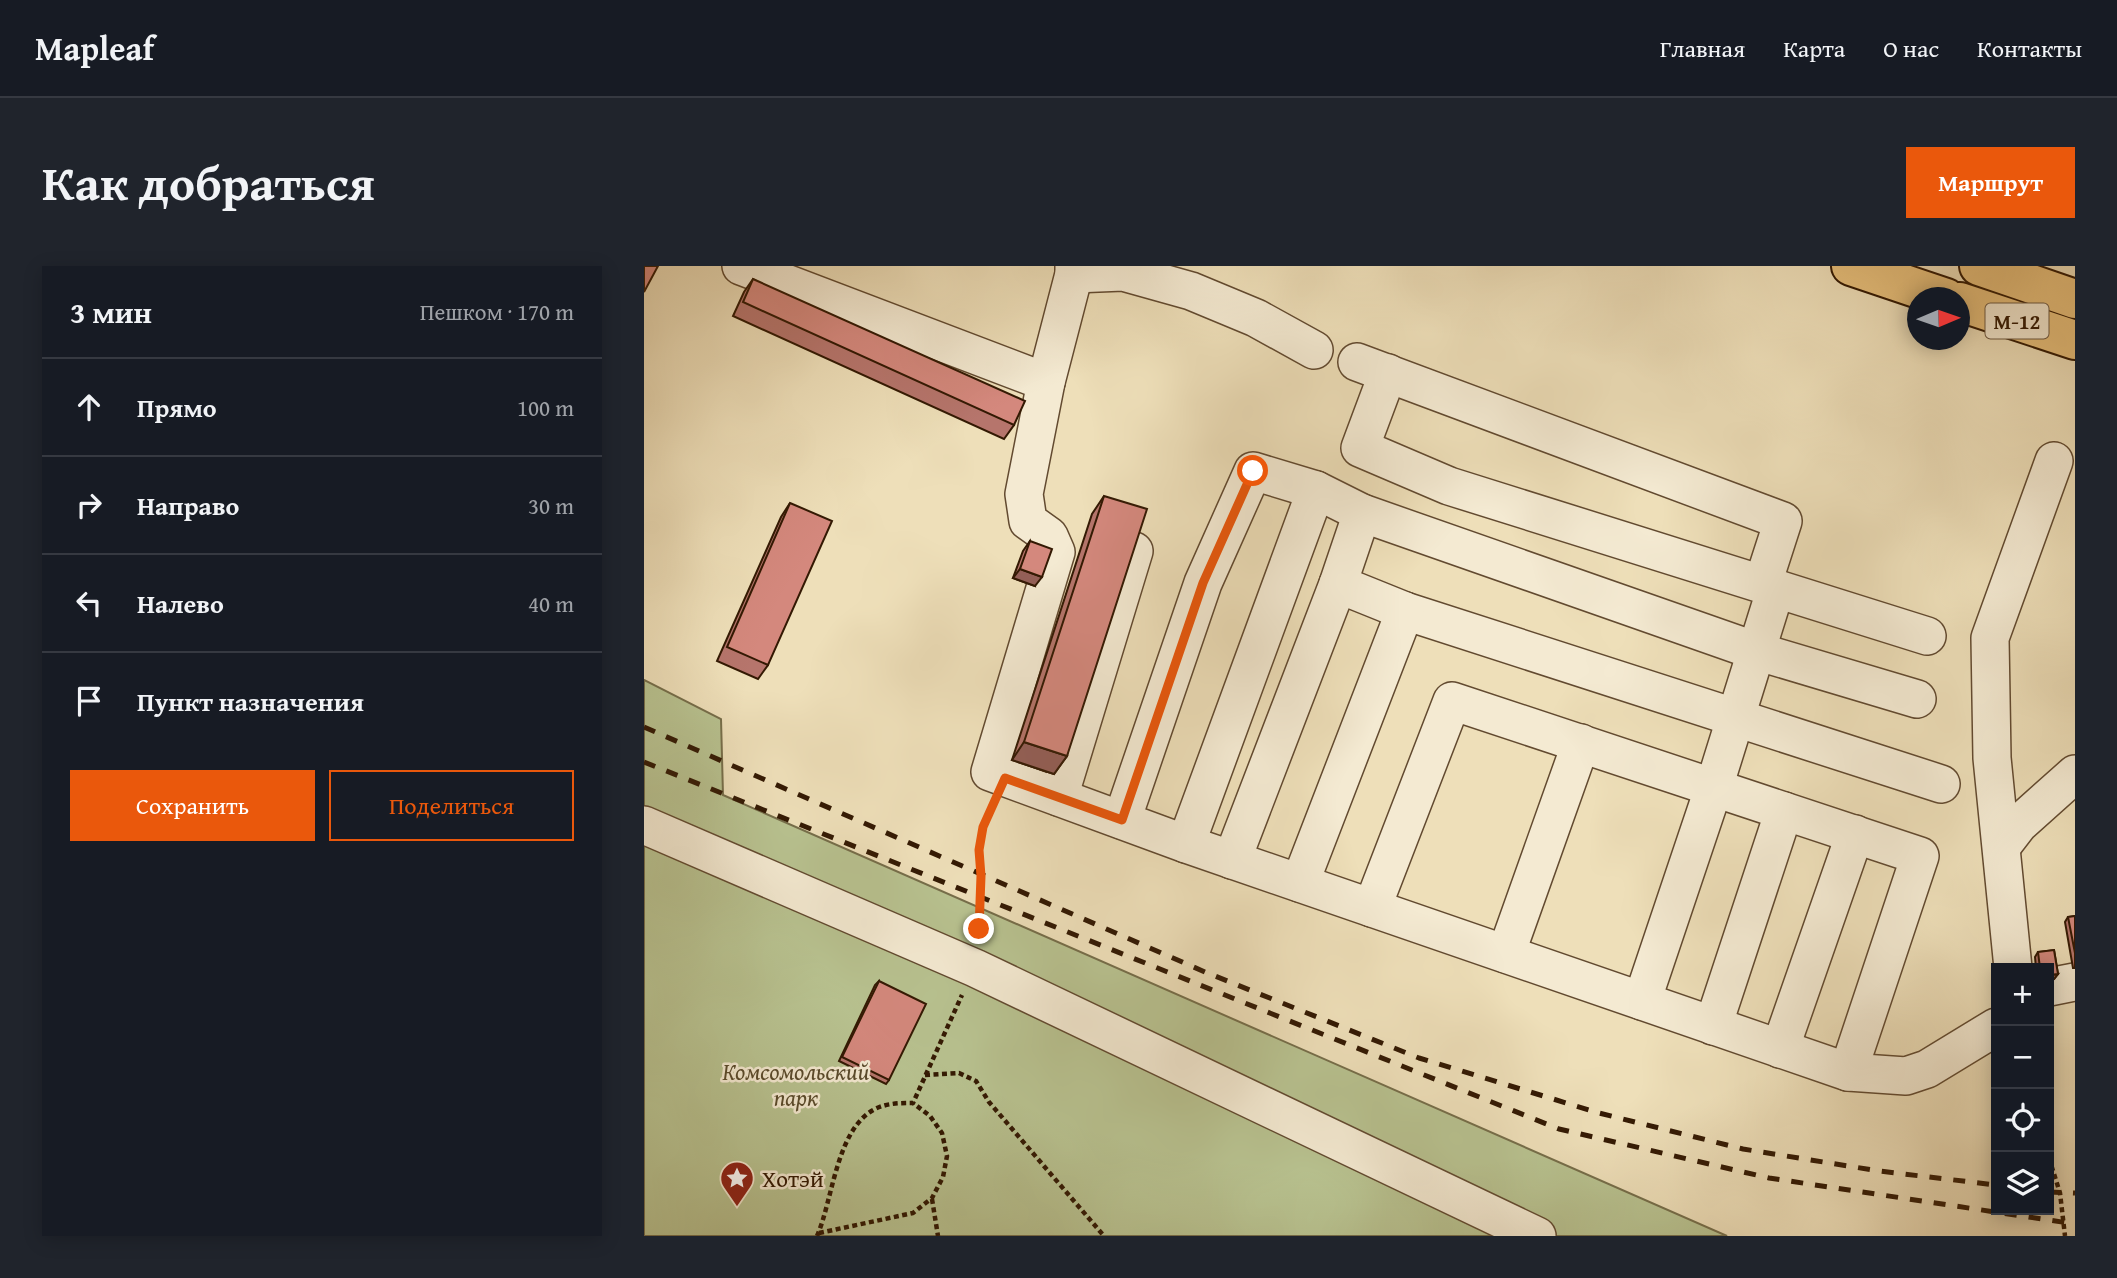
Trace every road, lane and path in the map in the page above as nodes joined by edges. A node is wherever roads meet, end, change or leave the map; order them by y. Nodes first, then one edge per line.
1 (741, 266) edge
2 (1851, 266) edge
3 (1979, 266) edge
4 (1074, 270) edge
5 (1913, 287) edge
6 (2075, 299) edge
7 (1970, 306) edge
8 (2075, 340) edge
9 (1314, 350) dead end
10 (1046, 382) junction
11 (2054, 461) dead end
12 (1315, 490) junction
13 (1362, 513) junction
14 (1134, 551) edge
15 (1338, 584) junction
16 (1770, 586) junction
17 (1405, 611) junction
18 (1927, 636) dead end
19 (1756, 651) junction
20 (1917, 699) dead end
21 (1735, 719) junction
22 (1581, 743) junction
23 (2075, 774) edge
24 (1005, 778) junction
25 (1941, 784) dead end
26 (1714, 787) junction
27 (1059, 797) junction
28 (1784, 811) junction
29 (1122, 820) junction
30 (644, 825) edge
31 (1855, 834) junction
32 (1186, 844) junction
33 (2002, 846) junction
34 (1233, 860) junction
35 (1300, 883) junction
36 (1372, 908) junction
37 (1506, 954) junction
38 (2013, 963) edge
39 (975, 968) junction
40 (2075, 982) edge
41 (2054, 986) edge
42 (1642, 1001) junction
43 (1713, 1026) junction
44 (1991, 1030) edge
45 (1780, 1049) junction
46 (1848, 1072) junction
47 (925, 1075) junction
48 (913, 1103) junction
49 (2054, 1174) edge
50 (932, 1198) junction
51 (818, 1235) edge
52 (938, 1236) edge
53 (1104, 1236) edge
54 (1537, 1236) edge
55 (2065, 1236) edge

1 - 10 lane
2 - 5 main road
3 - 6 main road, М-12
4 - 9 lane
4 - 10 lane
7 - 8 main road, М-12
10 - 24 lane
11 - 33 lane
12 - 13 lane
12 - 29 lane
12 - 32 lane
13 - 15 lane
13 - 19 lane
14 - 27 lane
15 - 17 lane
15 - 34 lane
16 - 16 lane
16 - 18 lane
16 - 19 lane
17 - 21 lane
17 - 35 lane
19 - 20 lane
19 - 21 lane
21 - 25 lane
21 - 26 lane
22 - 26 lane
22 - 36 lane
22 - 37 lane
23 - 33 lane
24 - 27 lane
24 - 39 path
26 - 28 lane
26 - 42 lane
27 - 29 lane
28 - 31 lane
28 - 43 lane
29 - 32 lane
30 - 39 lane
31 - 45 lane
31 - 46 lane
32 - 34 lane
33 - 38 lane
34 - 35 lane
35 - 36 lane
36 - 37 lane
37 - 42 lane
39 - 47 path
39 - 54 lane
40 - 41 lane
42 - 43 lane
43 - 45 lane
44 - 46 lane
45 - 46 lane
47 - 48 path
47 - 53 path
48 - 50 path
48 - 51 path
49 - 55 path
50 - 51 path
50 - 52 path

